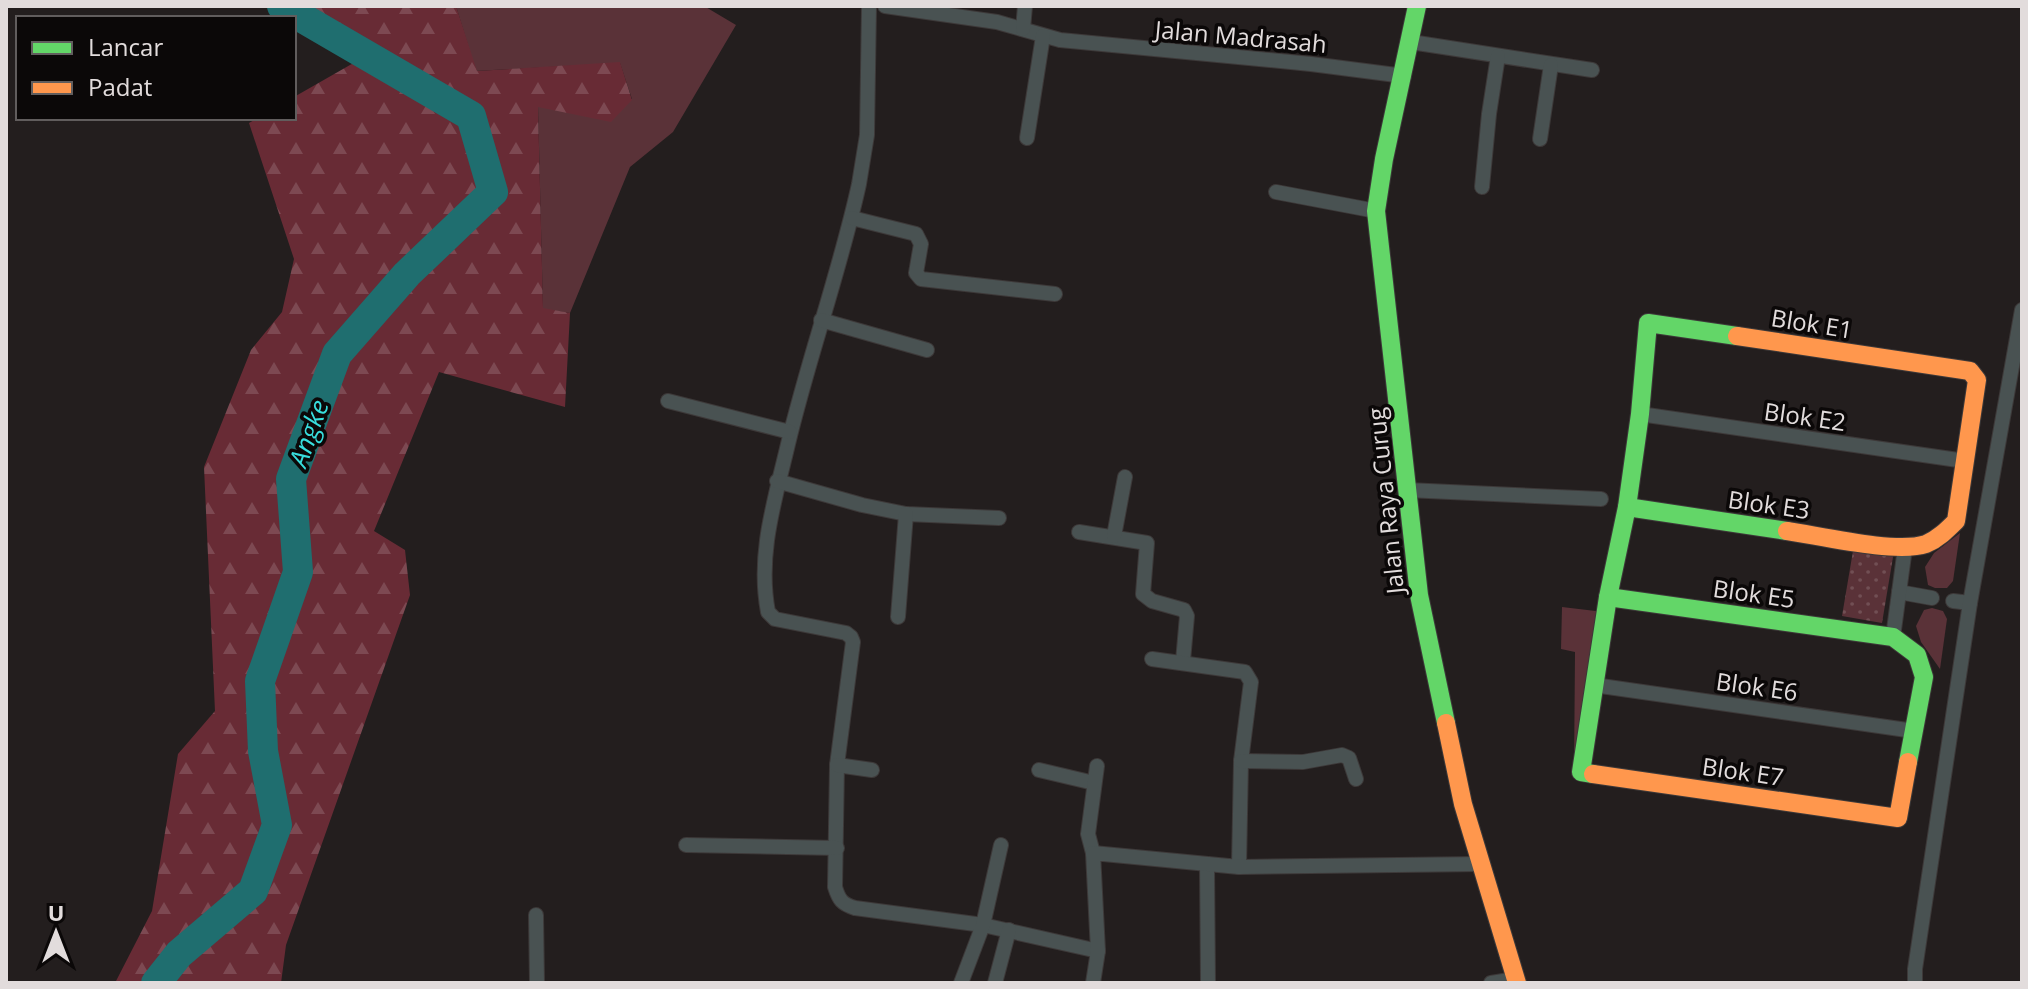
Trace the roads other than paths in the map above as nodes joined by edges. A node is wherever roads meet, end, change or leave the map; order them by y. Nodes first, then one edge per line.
1 (869, 6) edge
2 (885, 6) edge
3 (1025, 6) edge
4 (1417, 6) edge
5 (1023, 29) junction
6 (1043, 36) junction
7 (1411, 42) junction
8 (1498, 56) junction
9 (1551, 65) junction
10 (1592, 70) dead end
11 (1404, 76) junction
12 (1027, 138) dead end
13 (1540, 139) dead end
14 (1482, 187) dead end
15 (1276, 192) dead end
16 (1376, 211) junction
17 (852, 218) junction
18 (1055, 294) dead end
19 (2022, 310) edge
20 (821, 320) junction
21 (927, 350) dead end
22 (668, 401) dead end
23 (1640, 414) junction
24 (790, 432) junction
25 (1965, 461) junction
26 (1125, 477) dead end
27 (777, 481) junction
28 (1407, 490) junction
29 (1601, 499) dead end
30 (1627, 507) junction
31 (906, 514) junction
32 (999, 518) dead end
33 (1079, 532) dead end
34 (1114, 536) junction
35 (1905, 548) junction
36 (1899, 592) junction
37 (1608, 597) junction
38 (1932, 598) dead end
39 (1953, 601) dead end
40 (1970, 603) junction
41 (898, 617) dead end
42 (1893, 637) junction
43 (1152, 659) dead end
44 (1183, 661) junction
45 (1594, 685) junction
46 (1914, 731) junction
47 (1241, 761) junction
48 (837, 765) junction
49 (1097, 766) dead end
50 (872, 770) dead end
51 (1039, 770) dead end
52 (1356, 779) dead end
53 (1094, 783) junction
54 (686, 845) dead end
55 (1001, 845) dead end
56 (837, 848) junction
57 (1093, 853) junction
58 (1207, 864) junction
59 (1481, 864) junction
60 (1239, 867) junction
61 (536, 915) dead end
62 (983, 925) junction
63 (1009, 930) junction
64 (1098, 951) junction
65 (1517, 981) edge
66 (537, 983) edge
67 (961, 983) edge
68 (995, 983) edge
69 (1093, 983) edge
70 (1208, 983) edge
71 (1491, 983) edge
72 (1915, 983) edge

1 - 17 street
2 - 5 street, Jalan Madrasah
3 - 5 street
4 - 7 street, Jalan Raya Curug
5 - 6 street, Jalan Madrasah
6 - 11 street, Jalan Madrasah
6 - 12 street
7 - 8 street
7 - 11 street, Jalan Raya Curug
8 - 9 street
8 - 14 street
9 - 10 street
9 - 13 street
11 - 16 street, Jalan Raya Curug
15 - 16 street
16 - 28 street, Jalan Raya Curug
17 - 18 street
17 - 20 street
19 - 40 street
20 - 21 street
20 - 24 street
22 - 24 street
23 - 25 street, Blok E2
23 - 25 street, Blok E1
23 - 30 street
24 - 27 street
25 - 35 street
26 - 34 street
27 - 31 street
27 - 48 street
28 - 29 street
28 - 59 street, Jalan Raya Curug
30 - 35 street, Blok E3
30 - 37 street
31 - 32 street
31 - 41 street
33 - 34 street
34 - 44 street
35 - 36 street
36 - 38 street
36 - 42 street
37 - 42 street, Blok E5
37 - 45 street
39 - 40 street
40 - 72 street
42 - 46 street
43 - 44 street
44 - 47 street
45 - 46 street, Blok E6
45 - 46 street, Blok E7
47 - 52 street
47 - 60 street
48 - 50 street
48 - 56 street
49 - 53 street
51 - 53 street
53 - 57 street
54 - 56 street
55 - 62 street
56 - 62 street
57 - 58 street
57 - 64 street
58 - 60 street
58 - 70 street
59 - 60 street
59 - 65 street, Jalan Raya Curug
61 - 66 street
62 - 63 street
62 - 67 street
63 - 64 street
63 - 68 street
64 - 69 street
65 - 71 street

